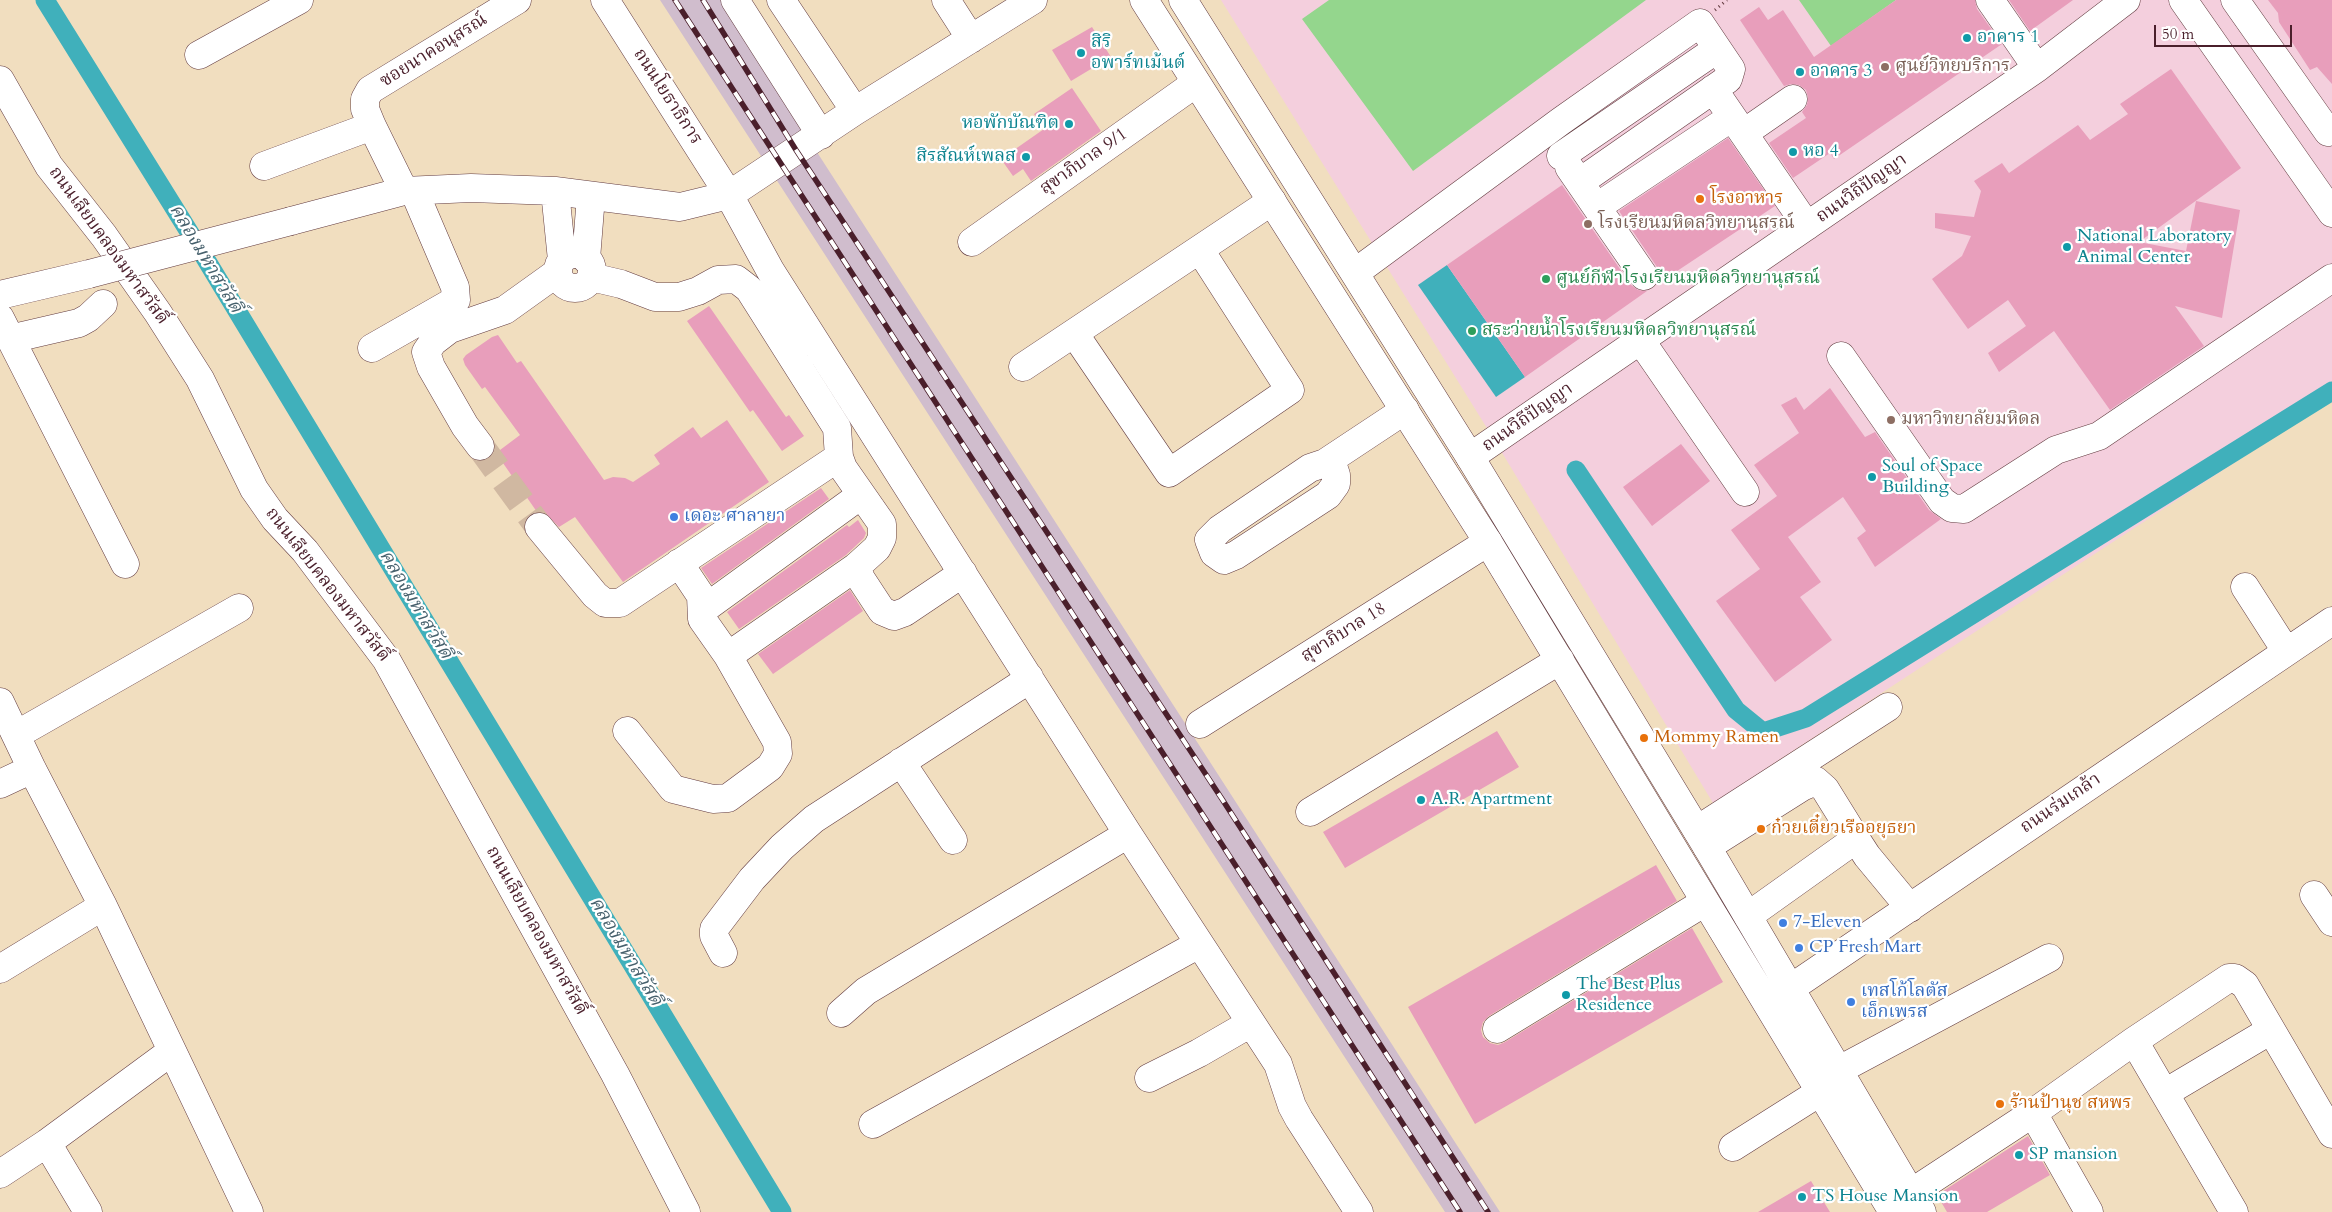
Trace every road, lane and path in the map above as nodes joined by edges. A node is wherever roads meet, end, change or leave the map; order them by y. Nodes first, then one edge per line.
1 (300, 0) edge
2 (517, 0) edge
3 (605, 0) edge
4 (735, 0) edge
5 (781, 0) edge
6 (946, 0) edge
7 (1034, 0) edge
8 (1144, 0) edge
9 (1183, 0) edge
10 (1990, 0) edge
11 (2183, 0) edge
12 (2235, 0) edge
13 (2258, 0) edge
14 (2115, 3) edge
15 (971, 39) junction
16 (1717, 49) junction
17 (199, 55) dead end
18 (2037, 68) junction
19 (0, 80) edge
20 (1196, 83) junction
21 (1714, 90) junction
22 (1793, 99) dead end
23 (2332, 106) edge
24 (855, 111) junction
25 (1738, 125) junction
26 (372, 126) junction
27 (2331, 129) edge
28 (1545, 134) junction
29 (821, 135) junction
30 (1561, 156) junction
31 (264, 166) dead end
32 (1580, 182) junction
33 (409, 191) junction
34 (555, 191) junction
35 (729, 195) junction
36 (591, 196) junction
37 (1272, 201) junction
38 (1597, 207) junction
39 (2332, 213) edge
40 (1807, 226) junction
41 (972, 242) dead end
42 (1200, 250) junction
43 (574, 267) junction
44 (1356, 272) junction
45 (1644, 276) dead end
46 (2332, 278) edge
47 (0, 295) edge
48 (103, 304) dead end
49 (5, 329) edge
50 (1074, 333) junction
51 (1641, 341) junction
52 (372, 348) dead end
53 (1841, 356) dead end
54 (1023, 367) dead end
55 (1409, 417) junction
56 (480, 446) tunnel mouth
57 (839, 457) junction
58 (1470, 457) junction
59 (1330, 469) dead end
60 (1745, 492) dead end
61 (861, 495) junction
62 (539, 527) tunnel mouth
63 (1488, 542) junction
64 (679, 563) junction
65 (125, 564) dead end
66 (856, 566) junction
67 (962, 573) junction
68 (2244, 587) dead end
69 (238, 608) dead end
70 (704, 610) junction
71 (2332, 620) edge
72 (2286, 651) junction
73 (728, 656) junction
74 (1560, 660) junction
75 (1029, 677) junction
76 (0, 702) edge
77 (1888, 707) dead end
78 (1200, 724) dead end
79 (627, 731) dead end
80 (16, 735) junction
81 (901, 762) junction
82 (32, 769) junction
83 (0, 784) edge
84 (1310, 812) dead end
85 (1128, 834) junction
86 (1702, 838) junction
87 (1856, 839) junction
88 (953, 840) dead end
89 (2314, 895) dead end
90 (1705, 902) junction
91 (103, 906) junction
92 (1910, 908) junction
93 (1748, 916) junction
94 (2332, 922) edge
95 (1200, 944) junction
96 (723, 953) dead end
97 (2049, 958) dead end
98 (0, 969) edge
99 (1790, 988) junction
100 (841, 1013) dead end
101 (1251, 1023) junction
102 (1497, 1029) dead end
103 (2271, 1030) junction
104 (2134, 1041) junction
105 (172, 1052) junction
106 (1839, 1070) junction
107 (1149, 1078) dead end
108 (1820, 1092) junction
109 (2165, 1093) junction
110 (2033, 1113) junction
111 (873, 1124) dead end
112 (2332, 1134) edge
113 (47, 1143) junction
114 (1733, 1147) dead end
115 (0, 1174) edge
116 (1904, 1206) edge
117 (88, 1212) edge
118 (249, 1212) edge
119 (686, 1212) edge
120 (1358, 1212) edge
121 (2089, 1212) edge
122 (2234, 1212) edge

1 - 17 street
2 - 26 street, ซอยนาคอนุสรณ์
3 - 35 street, ถนนโยธาธิการ
4 - 29 street
5 - 24 street
6 - 15 street
7 - 15 street
8 - 20 street
9 - 44 street
10 - 18 street
11 - 39 street
12 - 27 street
13 - 23 street
14 - 18 street, ถนนวิถีปัญญา
15 - 24 street
16 - 21 street
16 - 28 street
16 - 30 street
18 - 40 street, ถนนวิถีปัญญา
19 - 119 street, ถนนเลียบคลองมหาสวัสดิ์
20 - 37 street
20 - 41 street, สุขาภิบาล 9/1
21 - 25 street
21 - 32 street
22 - 25 street
24 - 29 street
25 - 38 street
25 - 40 street
26 - 31 street
26 - 33 street, ซอยนาคอนุสรณ์
28 - 30 street
28 - 44 street
29 - 35 street
30 - 32 street
32 - 38 street
33 - 34 street
33 - 47 street, bridge
33 - 52 street, ซอยนาคอนุสรณ์
34 - 36 street
34 - 43 street
35 - 36 street
35 - 67 street, ถนนโยธาธิการ
36 - 43 street
37 - 42 street
37 - 55 street
38 - 45 street
40 - 51 street, ถนนวิถีปัญญา
42 - 50 street
42 - 50 street
43 - 56 street
43 - 57 street
44 - 58 street
46 - 53 street
48 - 49 street
49 - 65 street
50 - 54 street
51 - 58 street, ถนนวิถีปัญญา
51 - 60 street
55 - 59 street
55 - 63 street
57 - 61 street
57 - 64 street
58 - 86 street
61 - 66 street
61 - 70 street
62 - 64 street
63 - 74 street
63 - 78 street, สุขาภิบาล 18
64 - 70 street
66 - 67 street
66 - 73 street
67 - 75 street, ถนนโยธาธิการ
68 - 72 street
69 - 80 street
70 - 73 street
71 - 72 street, ถนนร่มเกล้า
72 - 92 street, ถนนร่มเกล้า
73 - 79 street
74 - 84 street
74 - 90 street
75 - 81 street
75 - 85 street, ถนนโยธาธิการ
76 - 80 street
77 - 86 street
80 - 82 street
81 - 88 street
81 - 96 street
82 - 83 street
82 - 91 street
85 - 95 street, ถนนโยธาธิการ
85 - 100 street
86 - 87 street
86 - 93 street
87 - 92 street
87 - 93 street
89 - 94 street
90 - 102 street
90 - 108 street
91 - 98 street
91 - 105 street
92 - 99 street, ถนนร่มเกล้า
93 - 99 street
95 - 101 street, ถนนโยธาธิการ
95 - 111 street
97 - 106 street
99 - 106 street
101 - 107 street
101 - 120 street, ถนนโยธาธิการ
103 - 104 street
103 - 109 street
103 - 112 street
104 - 109 street
104 - 110 street
105 - 113 street
105 - 118 street
106 - 116 street
108 - 114 street
108 - 116 street
109 - 122 street
110 - 116 street
110 - 121 street
113 - 115 street
113 - 117 street

